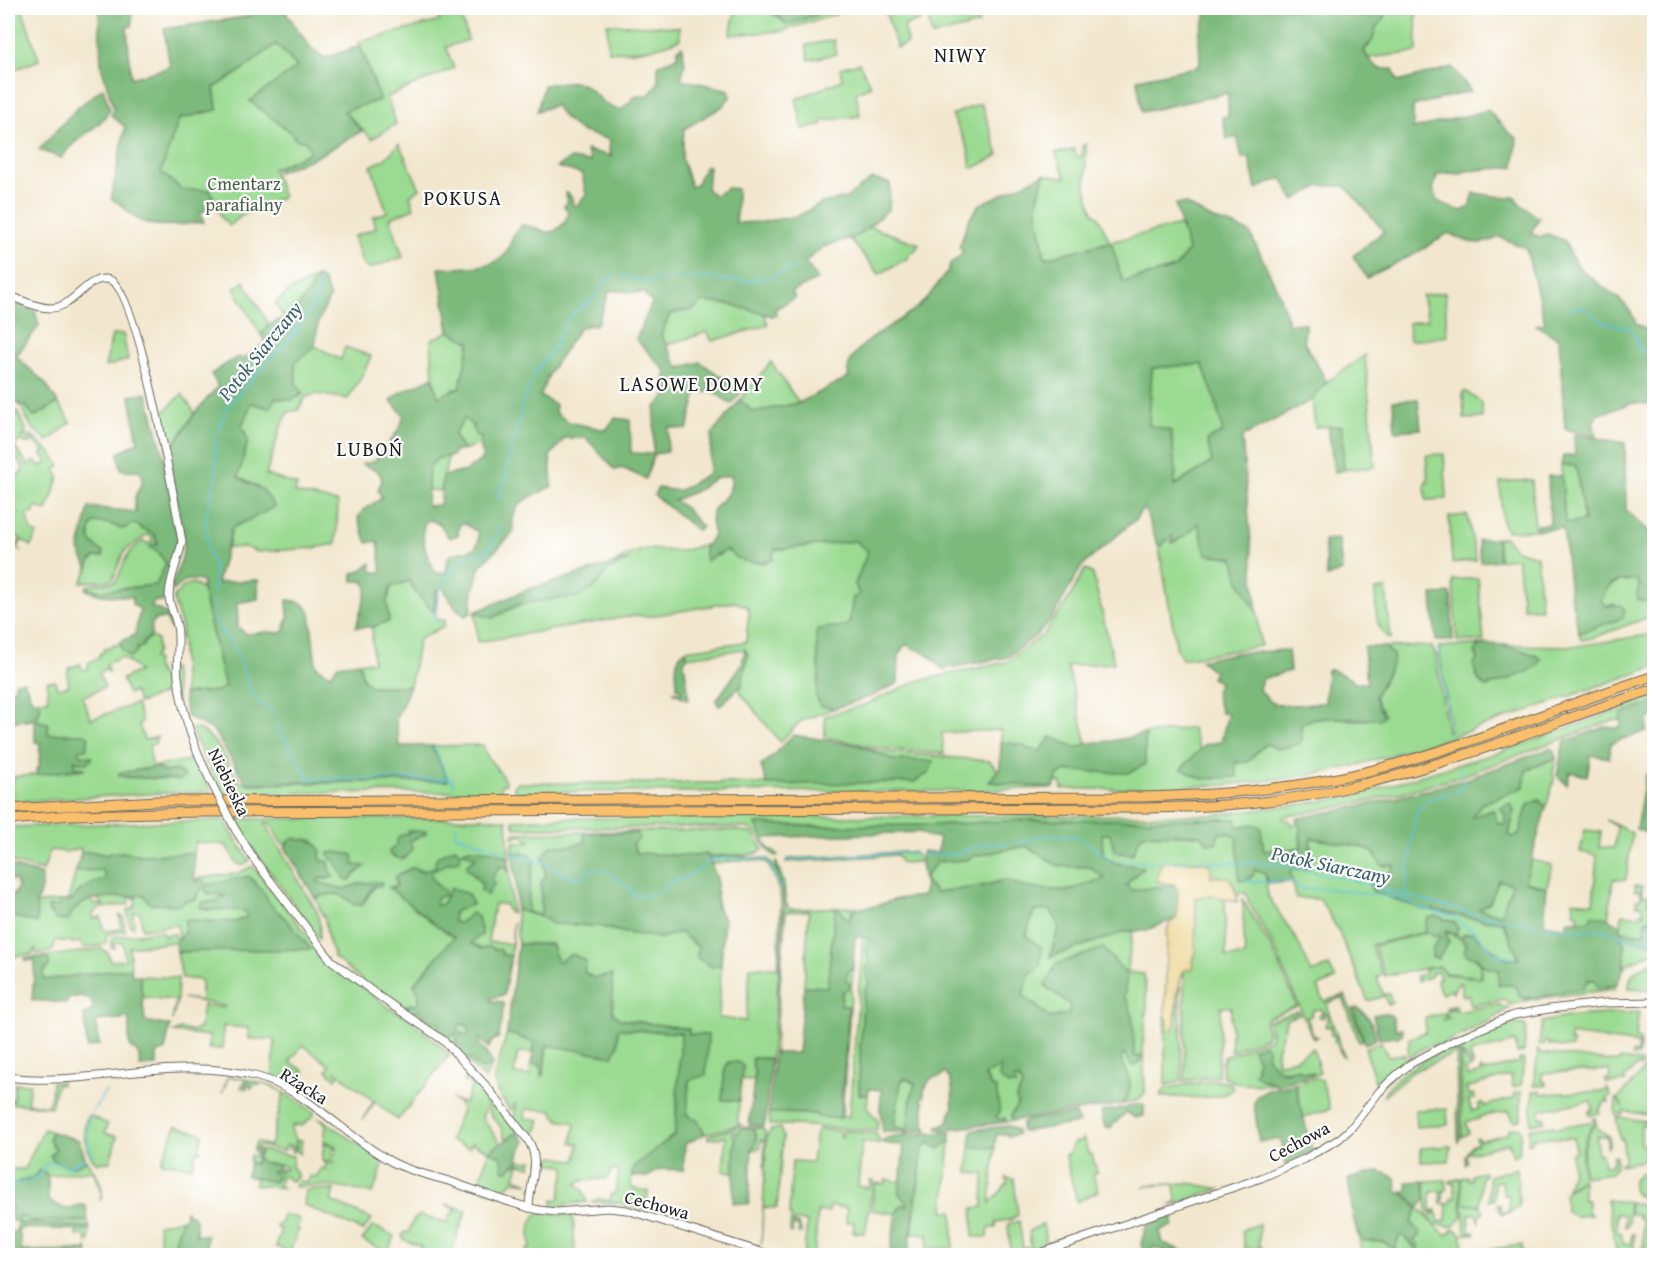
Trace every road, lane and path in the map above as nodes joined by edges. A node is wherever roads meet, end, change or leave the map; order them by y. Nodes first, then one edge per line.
1 (8, 295) edge
2 (1654, 676) edge
3 (1654, 688) edge
4 (8, 809) edge
5 (8, 820) edge
6 (1654, 1002) edge
7 (8, 1077) edge
8 (529, 1208) junction
9 (774, 1256) edge
10 (1031, 1256) edge

1 - 8 street, Niebieska, bridge
2 - 4 highway
3 - 5 highway
6 - 10 street, Cechowa
7 - 8 street, Rżącka
8 - 9 street, Cechowa

